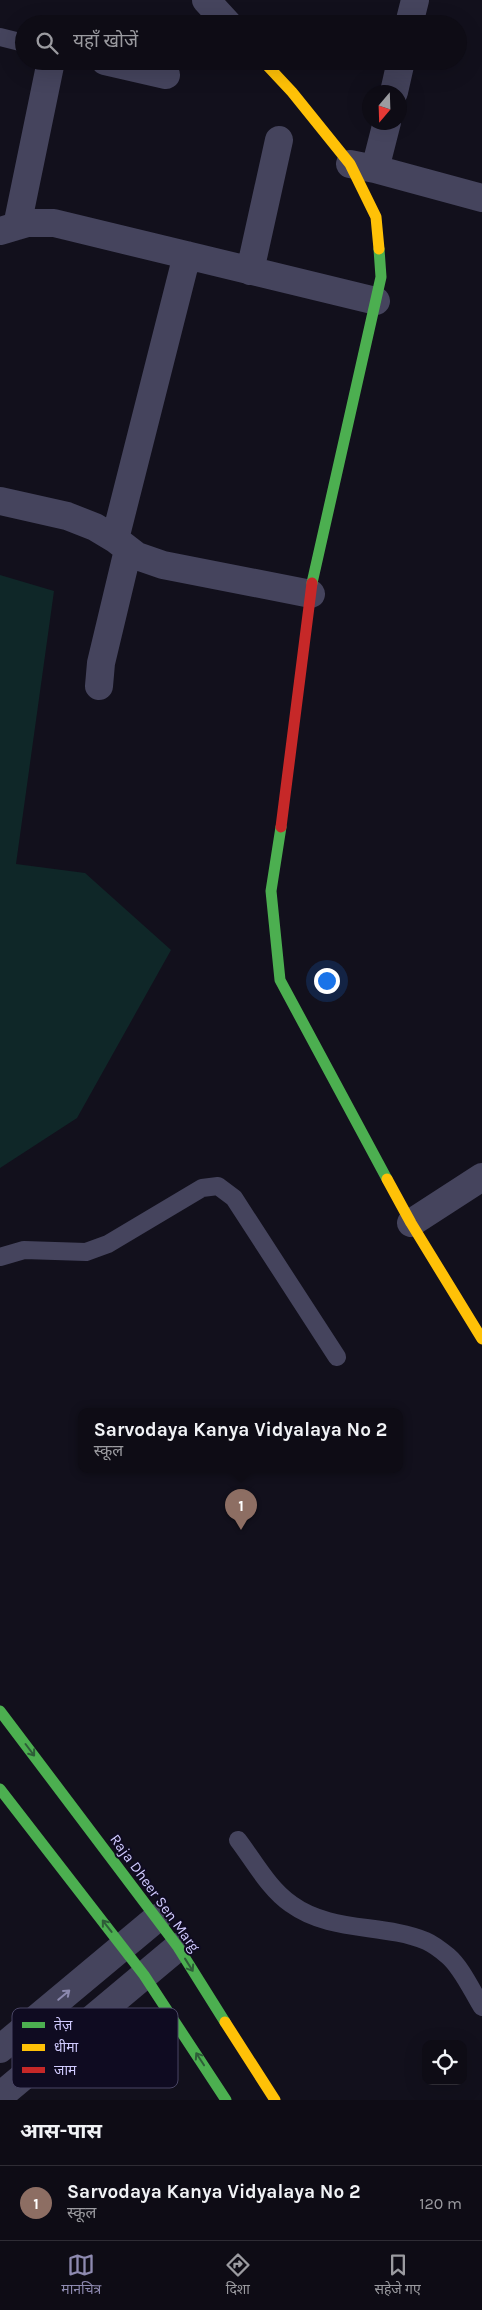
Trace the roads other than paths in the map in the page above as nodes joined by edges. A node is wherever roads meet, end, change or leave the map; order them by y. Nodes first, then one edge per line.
1 (206, 0) edge
2 (415, 0) edge
3 (220, 15) edge
4 (411, 15) edge
5 (0, 37) edge
6 (15, 41) edge
7 (49, 70) edge
8 (144, 70) edge
9 (271, 70) edge
10 (399, 70) edge
11 (166, 75) dead end
12 (396, 85) edge
13 (383, 130) edge
14 (280, 140) dead end
15 (362, 167) junction
16 (482, 198) edge
17 (8, 229) edge
18 (187, 255) junction
19 (250, 270) junction
20 (376, 301) junction
21 (0, 501) edge
22 (121, 544) junction
23 (311, 594) junction
24 (99, 686) dead end
25 (482, 1177) edge
26 (411, 1223) junction
27 (0, 1257) edge
28 (482, 1339) edge
29 (337, 1357) dead end
30 (0, 1711) edge
31 (0, 1789) edge
32 (238, 1840) dead end
33 (157, 1918) junction
34 (123, 1947) junction
35 (178, 1947) junction
36 (144, 1974) junction
37 (482, 2007) edge
38 (49, 2008) edge
39 (104, 2008) edge
40 (166, 2008) edge
41 (178, 2026) edge
42 (12, 2039) edge
43 (0, 2049) edge
44 (12, 2086) edge
45 (0, 2096) edge
46 (226, 2100) edge
47 (275, 2100) edge

1 - 3 street
2 - 4 street
5 - 6 lane
7 - 17 street
8 - 11 street
9 - 15 street
10 - 12 street
13 - 15 street
14 - 19 street
15 - 16 street
15 - 20 street
17 - 18 street
18 - 19 street
18 - 22 street
19 - 20 street
20 - 23 street
21 - 22 street
22 - 23 street
22 - 24 street
23 - 26 street
25 - 26 street
26 - 28 street
27 - 29 lane
30 -> 33 street, Raja Dheer Sen Marg
34 -> 31 street
32 - 37 lane
33 - 34 street
33 - 35 street, Raja Dheer Sen Marg
34 - 36 street
38 -> 34 street
35 - 36 street
35 -> 47 street, Raja Dheer Sen Marg
36 - 39 street
40 -> 36 street
46 -> 41 street
43 -> 42 street
44 - 45 street

